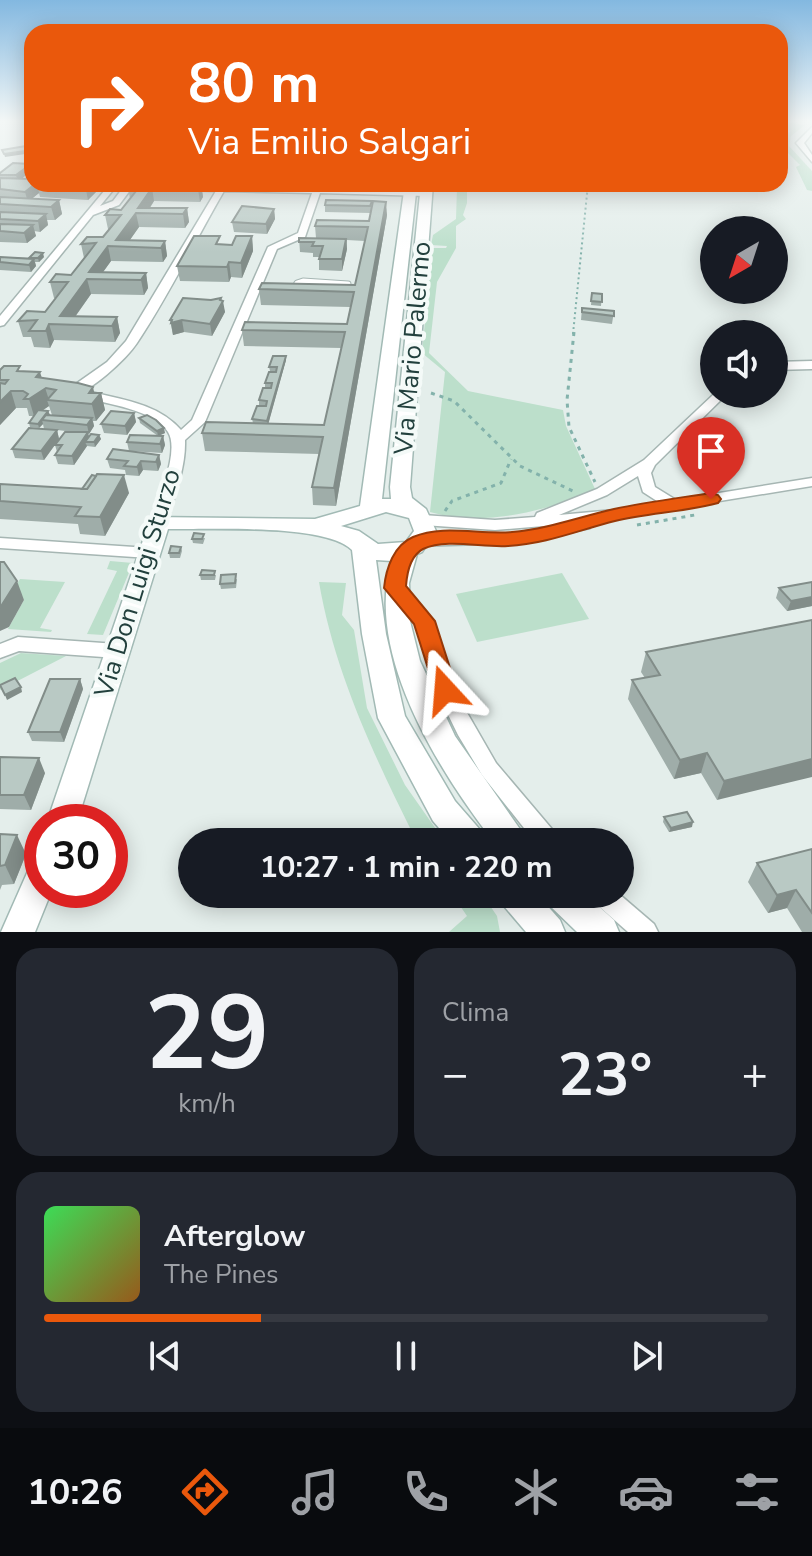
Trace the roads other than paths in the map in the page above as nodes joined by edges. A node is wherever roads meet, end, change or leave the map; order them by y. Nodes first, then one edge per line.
1 (107, 192) edge
2 (125, 192) edge
3 (220, 192) edge
4 (317, 192) edge
5 (417, 192) edge
6 (418, 192) edge
7 (91, 213) junction
8 (283, 294) edge
9 (291, 294) junction
10 (304, 294) edge
11 (342, 296) edge
12 (0, 323) edge
13 (812, 365) edge
14 (788, 366) edge
15 (59, 387) edge
16 (74, 391) junction
17 (706, 408) edge
18 (178, 439) junction
19 (649, 463) junction
20 (812, 482) edge
21 (674, 505) junction
22 (366, 511) junction
23 (614, 515) junction
24 (159, 522) junction
25 (525, 522) junction
26 (316, 526) junction
27 (421, 529) junction
28 (0, 543) edge
29 (360, 544) junction
30 (149, 553) junction
31 (395, 588) junction
32 (0, 651) edge
33 (117, 651) junction
34 (68, 804) edge
35 (459, 828) edge
36 (502, 828) edge
37 (537, 828) edge
38 (28, 908) edge
39 (527, 908) edge
40 (576, 908) edge
41 (618, 908) edge
42 (18, 932) edge
43 (548, 932) edge
44 (602, 932) edge
45 (646, 932) edge

1 - 7 street
2 - 7 street
3 - 16 street
4 - 18 street
5 - 22 street, Via Mario Palermo
6 - 27 street, Via Mario Palermo
7 - 12 street
8 - 9 lane
9 - 10 lane
9 - 11 lane
13 - 14 street
15 - 16 street, Via Don Luigi Sturzo
16 - 18 street, Via Don Luigi Sturzo
17 - 19 street
18 - 24 street, Via Don Luigi Sturzo
19 - 21 street
19 - 25 street
20 - 21 street
21 - 23 street
22 - 26 street
22 - 27 street
22 - 29 street, Via Mario Palermo
23 - 25 street
23 - 27 street
24 - 26 street
24 - 30 street, Via Don Luigi Sturzo
25 - 27 street
26 - 29 street
27 - 29 street
27 - 31 street
28 - 30 street
29 - 35 street
30 - 33 street, Via Don Luigi Sturzo
31 - 36 street
31 - 37 street
32 - 33 street
33 - 34 street, Via Don Luigi Sturzo
38 - 42 street
39 - 43 street
40 - 44 street
41 - 45 street

